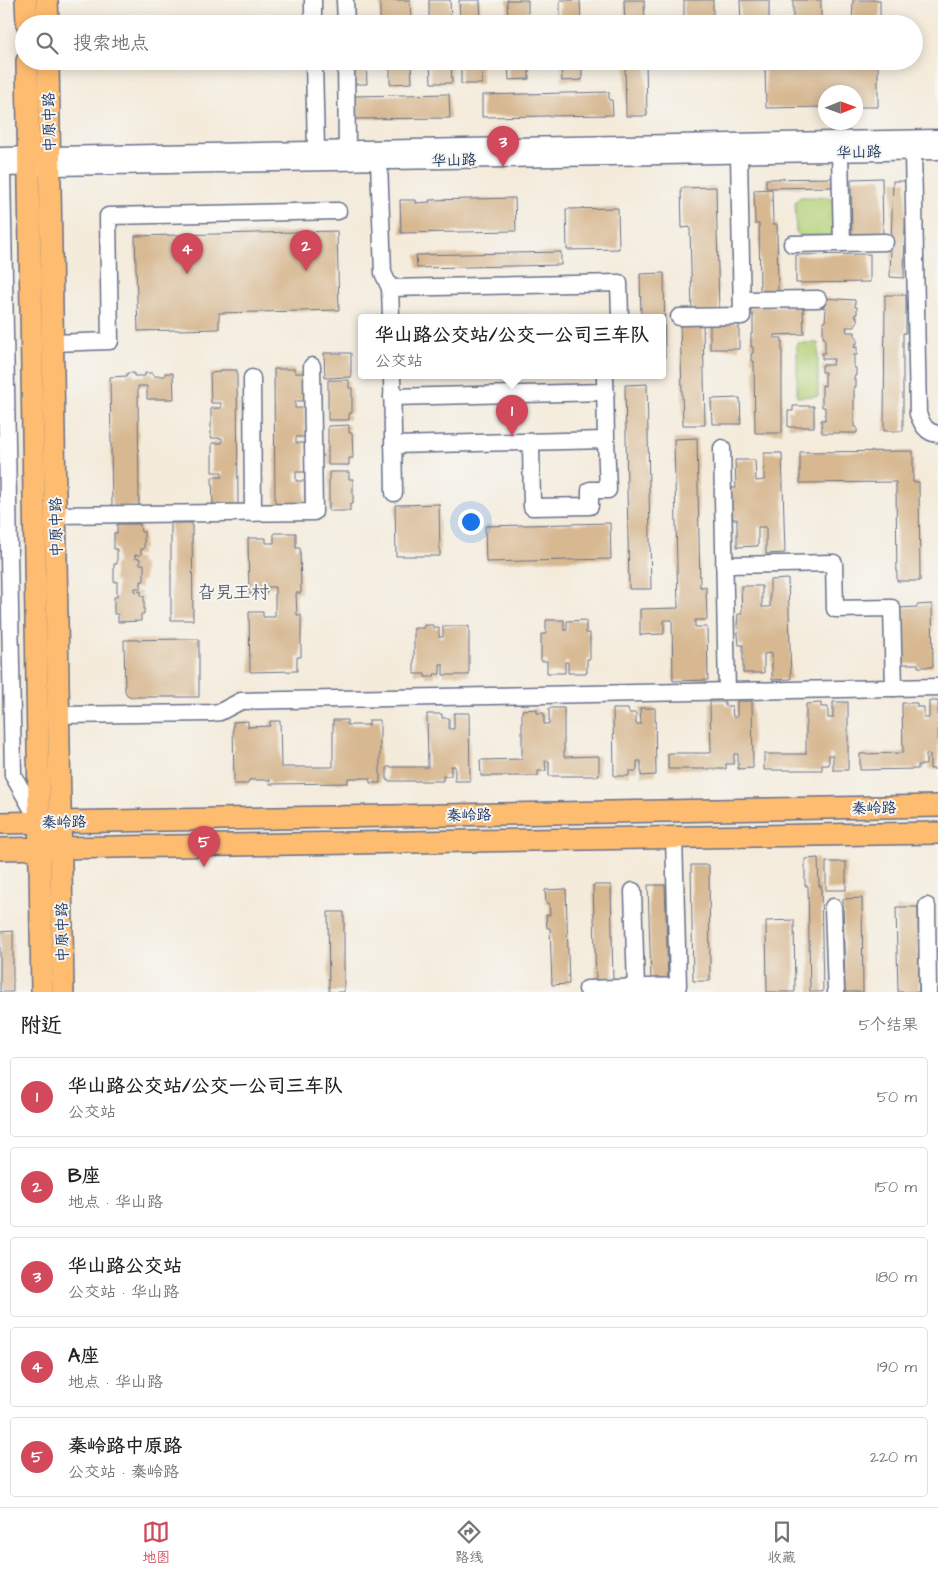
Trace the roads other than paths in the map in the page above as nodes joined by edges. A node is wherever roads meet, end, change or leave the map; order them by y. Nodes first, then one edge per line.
1 (26, 0) edge
2 (47, 0) edge
3 (313, 0) edge
4 (345, 0) edge
5 (27, 15) edge
6 (48, 15) edge
7 (313, 15) edge
8 (346, 15) edge
9 (27, 70) edge
10 (48, 70) edge
11 (314, 70) edge
12 (346, 70) edge
13 (938, 138) edge
14 (347, 149) junction
15 (316, 150) junction
16 (913, 151) junction
17 (938, 151) edge
18 (840, 153) junction
19 (739, 154) junction
20 (29, 161) junction
21 (50, 161) junction
22 (379, 161) junction
23 (1, 164) edge
24 (338, 211) dead end
25 (885, 242) dead end
26 (842, 243) junction
27 (792, 244) dead end
28 (2, 268) edge
29 (390, 288) junction
30 (818, 299) dead end
31 (742, 300) junction
32 (391, 314) edge
33 (620, 314) edge
34 (679, 317) dead end
35 (53, 343) junction
36 (312, 366) dead end
37 (252, 378) dead end
38 (392, 379) edge
39 (605, 379) edge
40 (606, 392) junction
41 (392, 397) junction
42 (938, 434) edge
43 (606, 440) junction
44 (530, 442) junction
45 (393, 445) junction
46 (722, 448) dead end
47 (394, 493) dead end
48 (253, 513) junction
49 (56, 515) junction
50 (724, 565) junction
51 (938, 687) edge
52 (894, 688) junction
53 (727, 691) junction
54 (59, 715) junction
55 (6, 719) edge
56 (938, 806) edge
57 (50, 822) junction
58 (0, 823) edge
59 (938, 833) edge
60 (674, 837) junction
61 (51, 848) junction
62 (0, 849) edge
63 (633, 891) dead end
64 (927, 906) dead end
65 (833, 907) dead end
66 (932, 984) edge
67 (636, 988) junction
68 (597, 990) edge
69 (42, 992) edge
70 (63, 992) edge
71 (836, 992) edge

1 - 5 main road
2 - 6 main road
3 - 7 street
4 - 8 street
9 - 20 main road, 中原中路
10 - 21 main road, 中原中路
11 - 15 street
12 - 14 street
13 - 14 street, 华山路
14 - 15 street, 华山路
15 - 21 street, 华山路
16 - 17 street, 华山路
16 - 18 street, 华山路
16 - 42 street
18 - 19 street, 华山路
18 - 26 street
19 - 22 street, 华山路
19 - 31 street
20 - 21 street, 华山路
20 - 23 street, 华山路
20 - 57 main road, 中原中路
21 - 22 street, 华山路
21 - 35 main road, 中原中路
22 - 29 street
23 - 28 street
24 - 35 street
25 - 26 street
26 - 27 street
28 - 55 street
29 - 32 street
29 - 33 street
30 - 31 street
31 - 34 street
35 - 49 main road, 中原中路
36 - 48 street
37 - 48 street
38 - 41 street
39 - 40 street
40 - 41 street
40 - 43 street
41 - 45 street
43 - 44 street
43 - 44 street
44 - 45 street
45 - 47 street
46 - 50 street
48 - 49 street
49 - 54 main road, 中原中路
50 - 52 street
50 - 53 street
51 - 52 street
52 - 53 street
53 - 54 street
54 - 57 main road, 中原中路
55 - 57 street
56 - 57 main road, 秦岭路
57 - 58 main road, 秦岭路
57 - 61 main road, 中原中路
59 - 60 main road, 秦岭路
60 - 61 main road, 秦岭路
60 - 67 street
61 - 62 main road, 秦岭路
61 - 69 main road, 中原中路
61 - 70 main road, 中原中路
63 - 67 street
64 - 66 street
65 - 71 street
67 - 68 street

